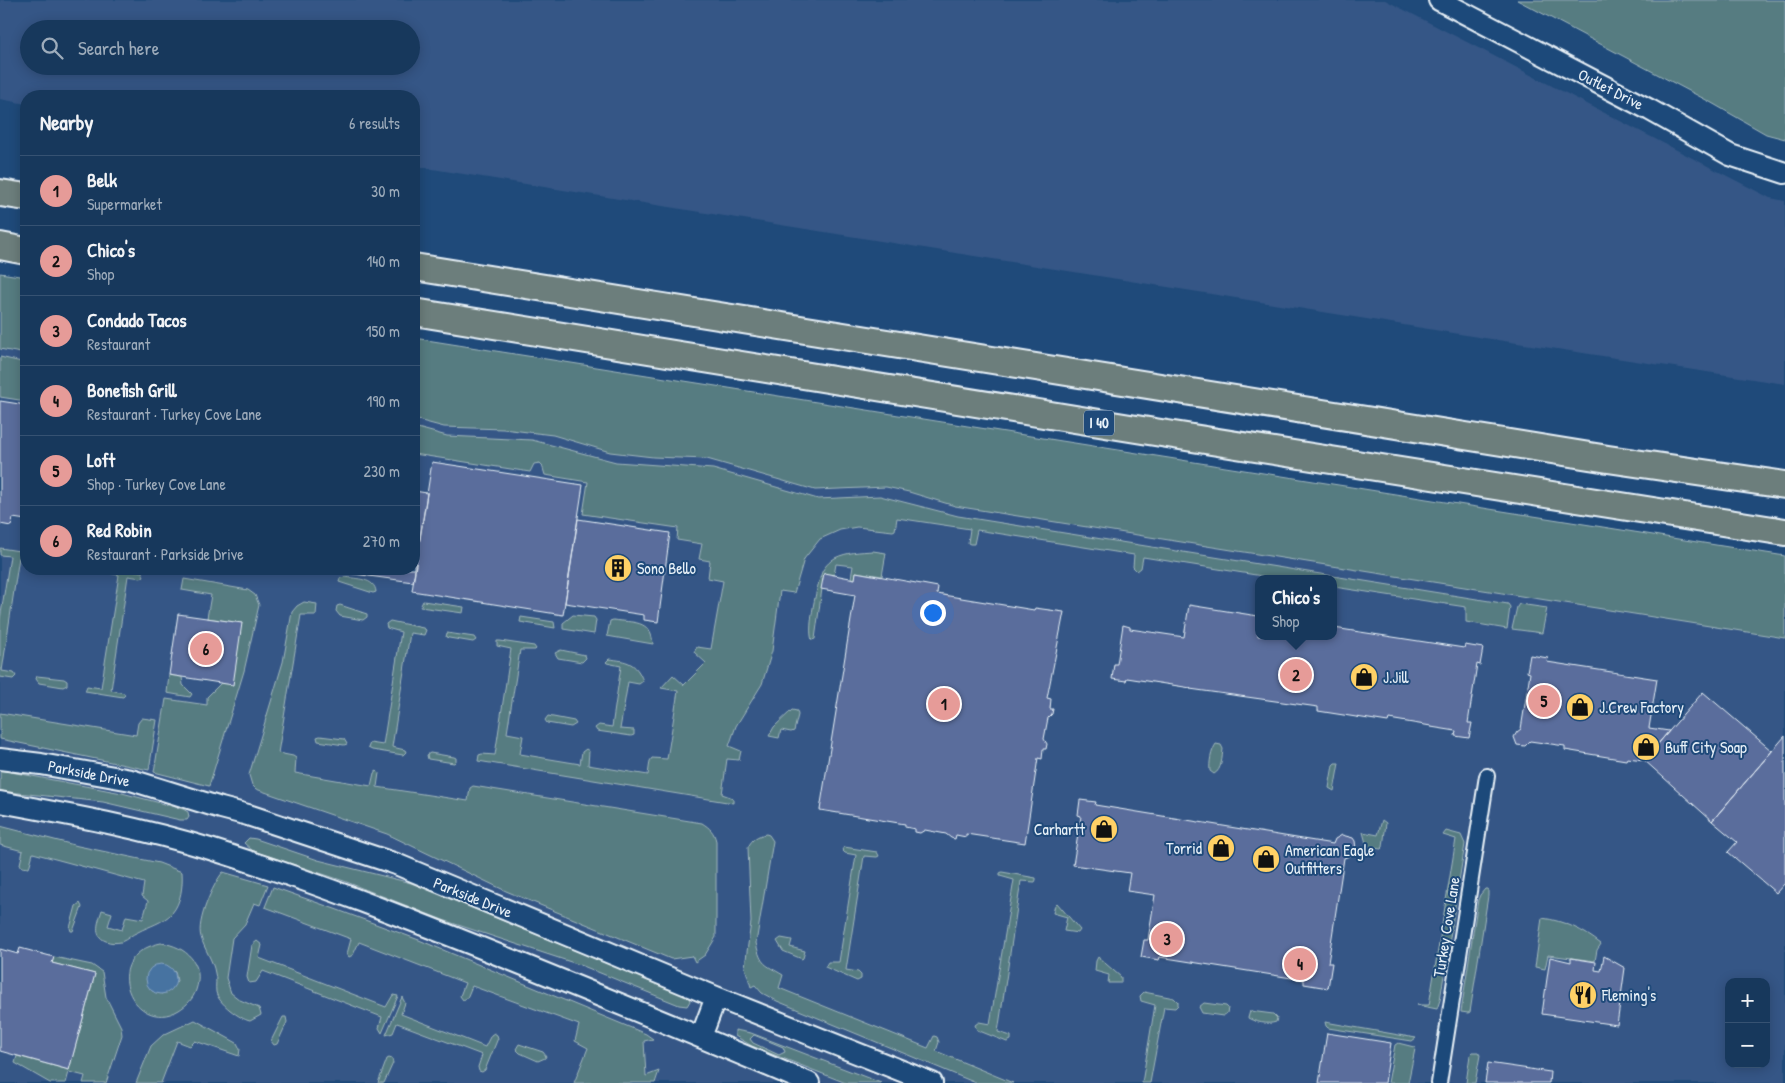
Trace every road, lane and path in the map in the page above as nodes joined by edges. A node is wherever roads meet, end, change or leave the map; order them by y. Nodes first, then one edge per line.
1 (1439, 0) edge
2 (1785, 173) edge
3 (0, 193) edge
4 (20, 196) edge
5 (0, 246) edge
6 (20, 249) edge
7 (420, 268) edge
8 (420, 313) edge
9 (1785, 485) edge
10 (1785, 532) edge
11 (0, 758) edge
12 (1487, 776) dead end
13 (0, 802) edge
14 (716, 997) junction
15 (701, 1037) junction
16 (809, 1083) edge
17 (932, 1083) edge
18 (1439, 1083) edge

1 - 2 street, Outlet Drive
3 - 4 highway
5 - 6 highway
7 - 9 highway
8 - 10 highway, I 40
11 - 14 street, Parkside Drive
12 - 18 street, Turkey Cove Lane
13 - 15 street
14 - 15 street
14 - 17 street, Parkside Drive
15 - 16 street

